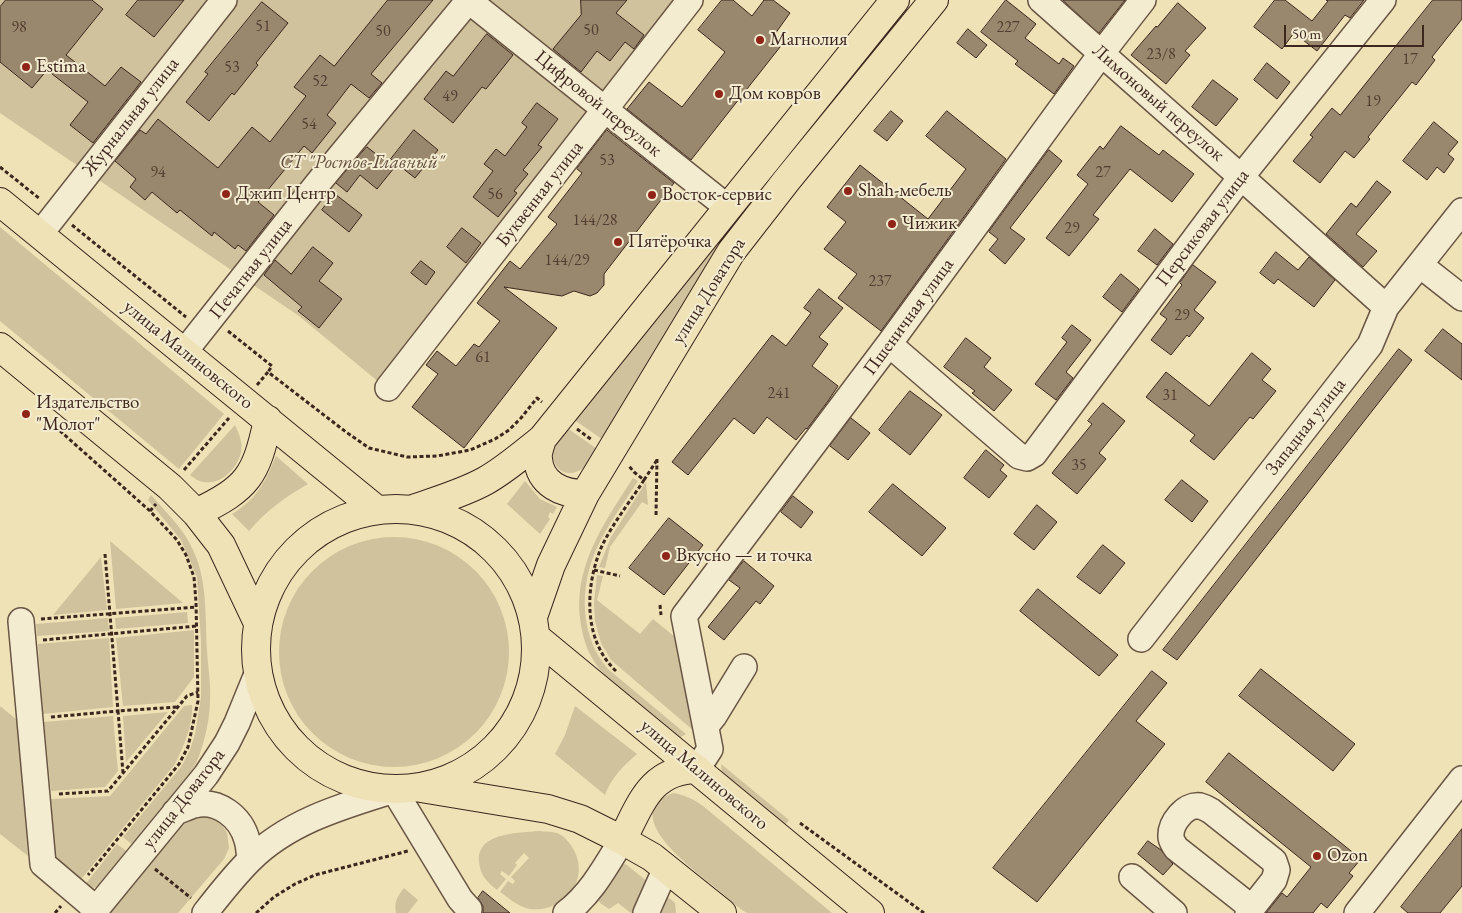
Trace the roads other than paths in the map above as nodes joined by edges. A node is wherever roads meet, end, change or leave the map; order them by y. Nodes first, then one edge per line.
1 (224, 0) edge
2 (468, 0) edge
3 (690, 0) edge
4 (895, 0) edge
5 (934, 0) edge
6 (1041, 0) edge
7 (1143, 0) edge
8 (1383, 0) edge
9 (1101, 54) junction
10 (606, 110) junction
11 (1241, 177) junction
12 (0, 202) edge
13 (727, 207) junction
14 (1462, 211) edge
15 (40, 234) junction
16 (1420, 265) junction
17 (1462, 298) edge
18 (1386, 307) junction
19 (889, 344) junction
20 (0, 347) edge
21 (185, 352) junction
22 (388, 388) dead end
23 (268, 420) junction
24 (542, 439) junction
25 (585, 494) junction
26 (416, 508) junction
27 (376, 509) junction
28 (196, 513) junction
29 (257, 621) junction
30 (535, 626) junction
31 (22, 632) road end
32 (1142, 639) dead end
33 (744, 668) dead end
34 (257, 674) junction
35 (706, 726) junction
36 (697, 769) junction
37 (407, 789) junction
38 (1459, 790) edge
39 (175, 812) junction
40 (622, 840) junction
41 (250, 860) junction
42 (666, 868) junction
43 (1132, 877) dead end
44 (469, 909) dead end
45 (710, 909) edge
46 (94, 911) edge
47 (206, 912) edge
48 (566, 913) edge
49 (646, 913) edge
50 (870, 913) edge
51 (1174, 913) edge
52 (1357, 913) edge

1 - 15 street, Журнальная улица
2 - 10 street, Цифровой переулок
2 - 21 street, Печатная улица
3 - 10 street, Буквенная улица
4 - 13 main road, улица Доватора
5 - 25 main road, улица Доватора
6 - 9 street, Лимоновый переулок
7 - 9 street, Пшеничная улица
8 - 11 street, Персиковая улица
9 - 11 street, Лимоновый переулок
9 - 19 street, Пшеничная улица
10 - 13 street, Цифровой переулок
10 - 22 street, Буквенная улица
11 - 18 street, Лимоновый переулок
11 - 19 street, Персиковая улица
12 - 15 main road, улица Малиновского
13 - 24 main road, улица Доватора
14 - 16 street, Западная улица
15 - 21 main road, улица Малиновского
16 - 17 street
16 - 18 street, Западная улица
18 - 32 street, Западная улица
19 - 35 street, Пшеничная улица
20 - 28 main road
21 - 23 main road, улица Малиновского
23 - 27 main road, улица Малиновского
23 - 28 main road
24 - 25 main road
24 - 26 main road, улица Доватора
25 - 30 main road, улица Доватора
26 - 27 main road
26 - 30 main road
27 - 29 main road
28 - 29 main road
29 - 34 main road
30 - 36 main road, улица Малиновского
30 - 37 main road
31 - 46 street
33 - 35 street
34 - 37 main road
34 - 39 street, улица Доватора
35 - 36 street
36 - 40 main road
36 - 50 main road, улица Малиновского
37 - 40 main road
37 - 41 street
37 - 44 street
38 - 52 street
39 - 41 street
39 - 46 street, улица Доватора
40 - 42 main road
40 - 48 street
41 - 47 street
42 - 45 main road
42 - 49 street
43 - 51 street

